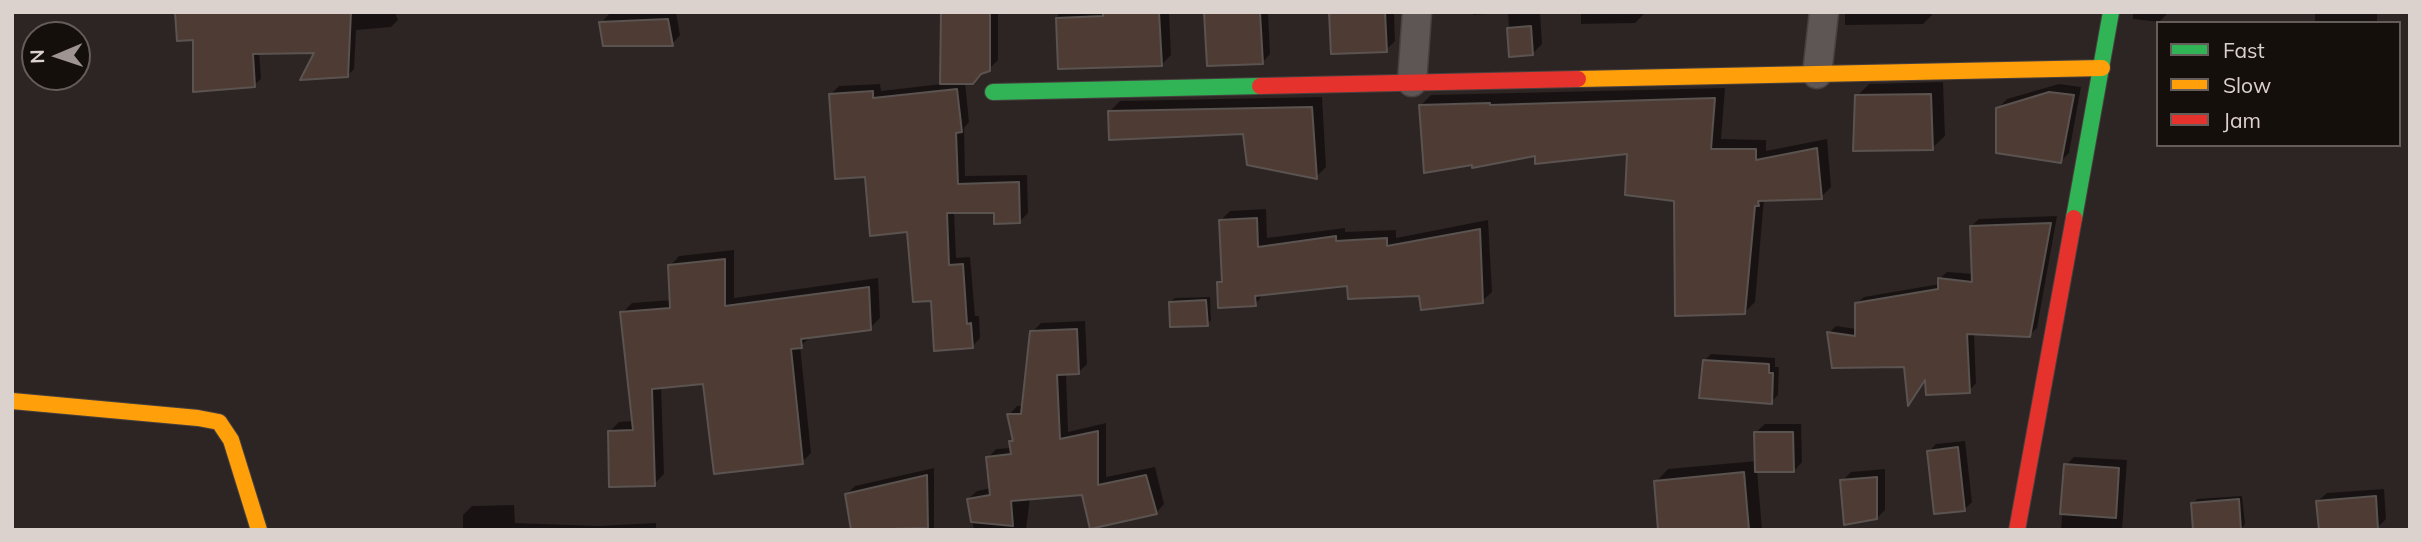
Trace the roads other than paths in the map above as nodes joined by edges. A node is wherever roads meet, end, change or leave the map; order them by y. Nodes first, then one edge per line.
1 (1417, 12) edge
2 (1824, 12) edge
3 (2111, 12) edge
4 (2102, 68) junction
5 (1817, 74) junction
6 (1412, 82) junction
7 (993, 92) dead end
8 (12, 401) edge
9 (259, 530) edge
10 (2017, 530) edge

1 - 6 street
2 - 5 street
3 - 4 street
4 - 5 street
4 - 10 street
5 - 6 street
6 - 7 street
8 - 9 street

